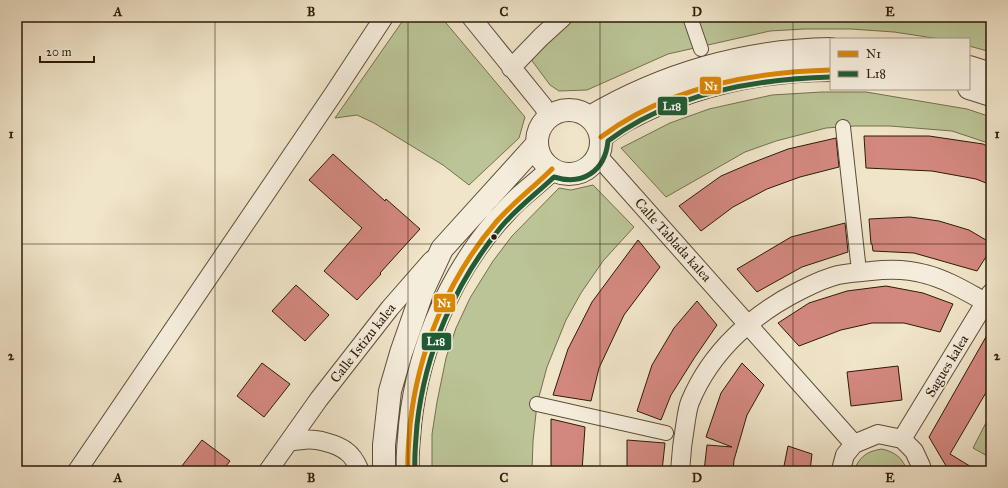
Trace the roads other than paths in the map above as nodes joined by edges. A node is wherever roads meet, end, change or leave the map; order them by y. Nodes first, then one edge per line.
1 (384, 17) edge
2 (471, 17) edge
3 (563, 17) edge
4 (690, 17) edge
5 (701, 49) dead end
6 (830, 49) edge
7 (970, 67) edge
8 (511, 68) junction
9 (830, 70) edge
10 (991, 74) edge
11 (970, 88) edge
12 (991, 95) edge
13 (549, 116) junction
14 (590, 117) junction
15 (844, 127) dead end
16 (537, 144) junction
17 (599, 146) junction
18 (552, 169) junction
19 (442, 249) junction
20 (858, 262) dead end
21 (989, 300) edge
22 (748, 324) junction
23 (537, 404) dead end
24 (666, 433) dead end
25 (902, 439) junction
26 (289, 442) junction
27 (854, 444) junction
28 (78, 471) edge
29 (268, 471) edge
30 (360, 471) edge
31 (384, 471) edge
32 (408, 471) edge
33 (680, 471) edge
34 (842, 471) edge
35 (921, 471) edge

1 - 28 street
2 - 8 street
3 - 8 street
4 - 5 street
6 - 14 street
7 - 10 street
8 - 13 street
9 - 17 street
11 - 12 street
13 - 14 street
13 - 16 street
14 - 17 street
15 - 20 street
16 - 18 street
16 - 19 street
17 - 18 street
17 - 22 street, Calle Tablada kalea
18 - 32 street
19 - 26 street, Calle Istizu kalea
19 - 31 street
21 - 22 street
21 - 25 street, Sagues kalea
22 - 27 street, Calle Tablada kalea
22 - 33 street
23 - 24 street
25 - 27 street
25 - 35 street
26 - 29 street, Calle Istizu kalea
26 - 30 street
27 - 34 street

